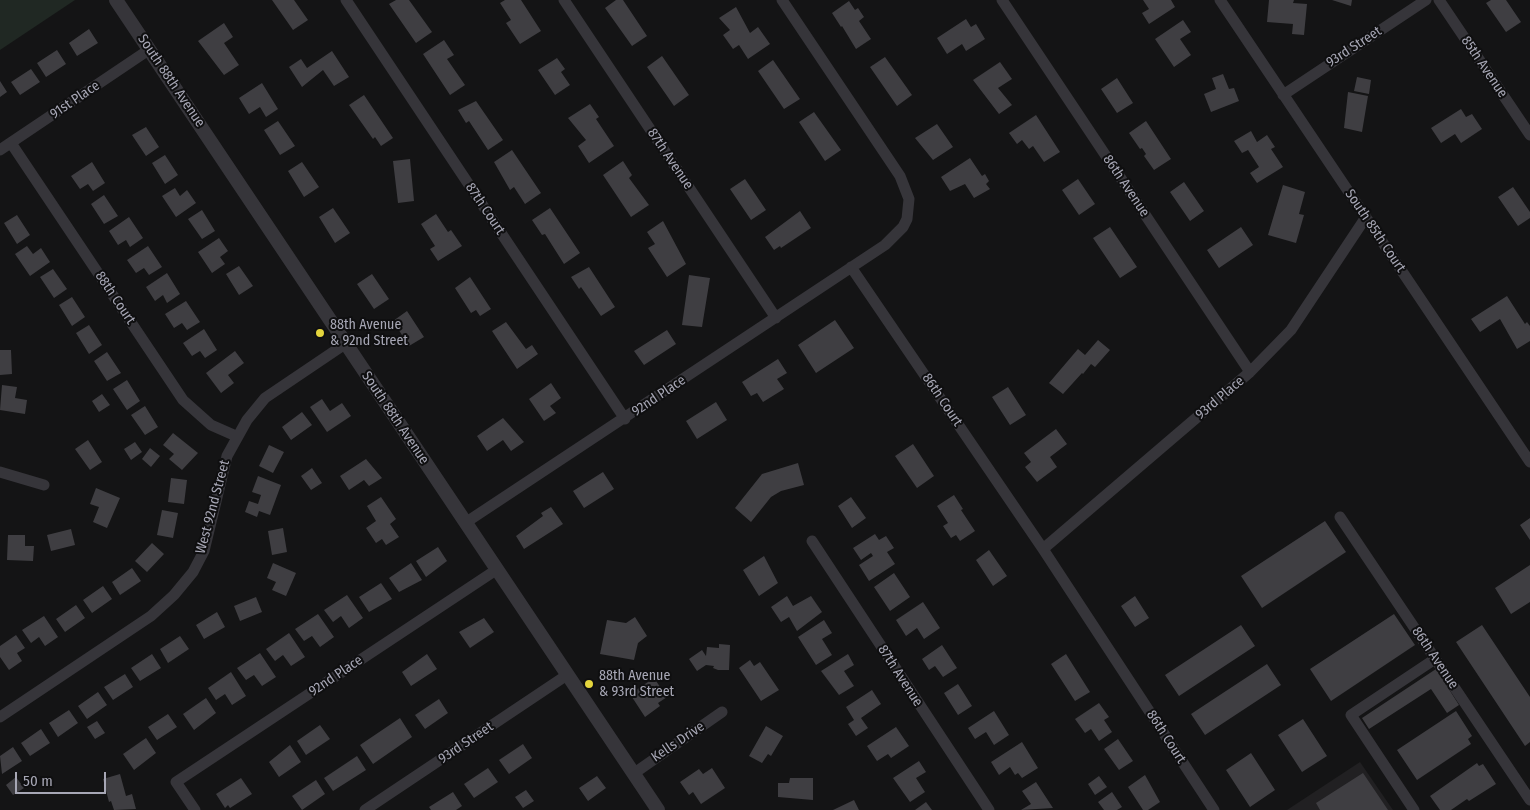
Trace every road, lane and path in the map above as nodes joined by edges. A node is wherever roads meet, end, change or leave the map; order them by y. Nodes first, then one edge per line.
1 (116, 0) edge
2 (346, 0) edge
3 (564, 0) edge
4 (782, 0) edge
5 (1002, 0) edge
6 (1220, 0) edge
7 (1426, 0) edge
8 (1438, 0) edge
9 (150, 50) junction
10 (1283, 95) junction
11 (1530, 135) edge
12 (11, 142) junction
13 (0, 150) edge
14 (1366, 217) junction
15 (851, 267) junction
16 (776, 318) junction
17 (345, 344) junction
18 (1250, 372) junction
19 (625, 419) junction
20 (236, 436) junction
21 (1530, 462) edge
22 (0, 472) edge
23 (44, 485) dead end
24 (1340, 516) dead end
25 (465, 523) junction
26 (812, 542) dead end
27 (1043, 549) junction
28 (496, 570) junction
29 (1435, 659) junction
30 (567, 675) junction
31 (722, 712) dead end
32 (0, 717) edge
33 (633, 774) junction
34 (1530, 800) edge
35 (195, 810) edge
36 (365, 810) edge
37 (658, 810) edge
38 (989, 810) edge
39 (1214, 810) edge
40 (1414, 810) edge

1 - 9 street, South 88th Avenue
2 - 19 street, 87th Court
3 - 16 street, 87th Avenue
4 - 15 street
5 - 18 street, 86th Avenue
6 - 10 street, South 85th Court
7 - 10 street, 93rd Street
8 - 11 street, 85th Avenue
9 - 12 street, 91st Place
9 - 17 street, South 88th Avenue
10 - 14 street, South 85th Court
12 - 13 street, 91st Place
12 - 20 street, 88th Court
14 - 18 street, 93rd Place
14 - 21 street, South 85th Court
15 - 16 street, 92nd Place
15 - 27 street, 86th Court
16 - 19 street, 92nd Place
17 - 20 street, West 92nd Street
17 - 25 street, South 88th Avenue
18 - 27 street, 93rd Place
19 - 25 street, 92nd Place
20 - 32 street, West 92nd Street
22 - 23 street
24 - 29 street, 86th Avenue
25 - 28 street, South 88th Avenue
26 - 38 street, 87th Avenue
27 - 39 street, 86th Court
28 - 30 street, South 88th Avenue
28 - 35 street, 92nd Place
29 - 34 street, 86th Avenue
29 - 40 street
30 - 33 street, South 88th Avenue
30 - 36 street, 93rd Street
31 - 33 street, Kells Drive
33 - 37 street, South 88th Avenue

